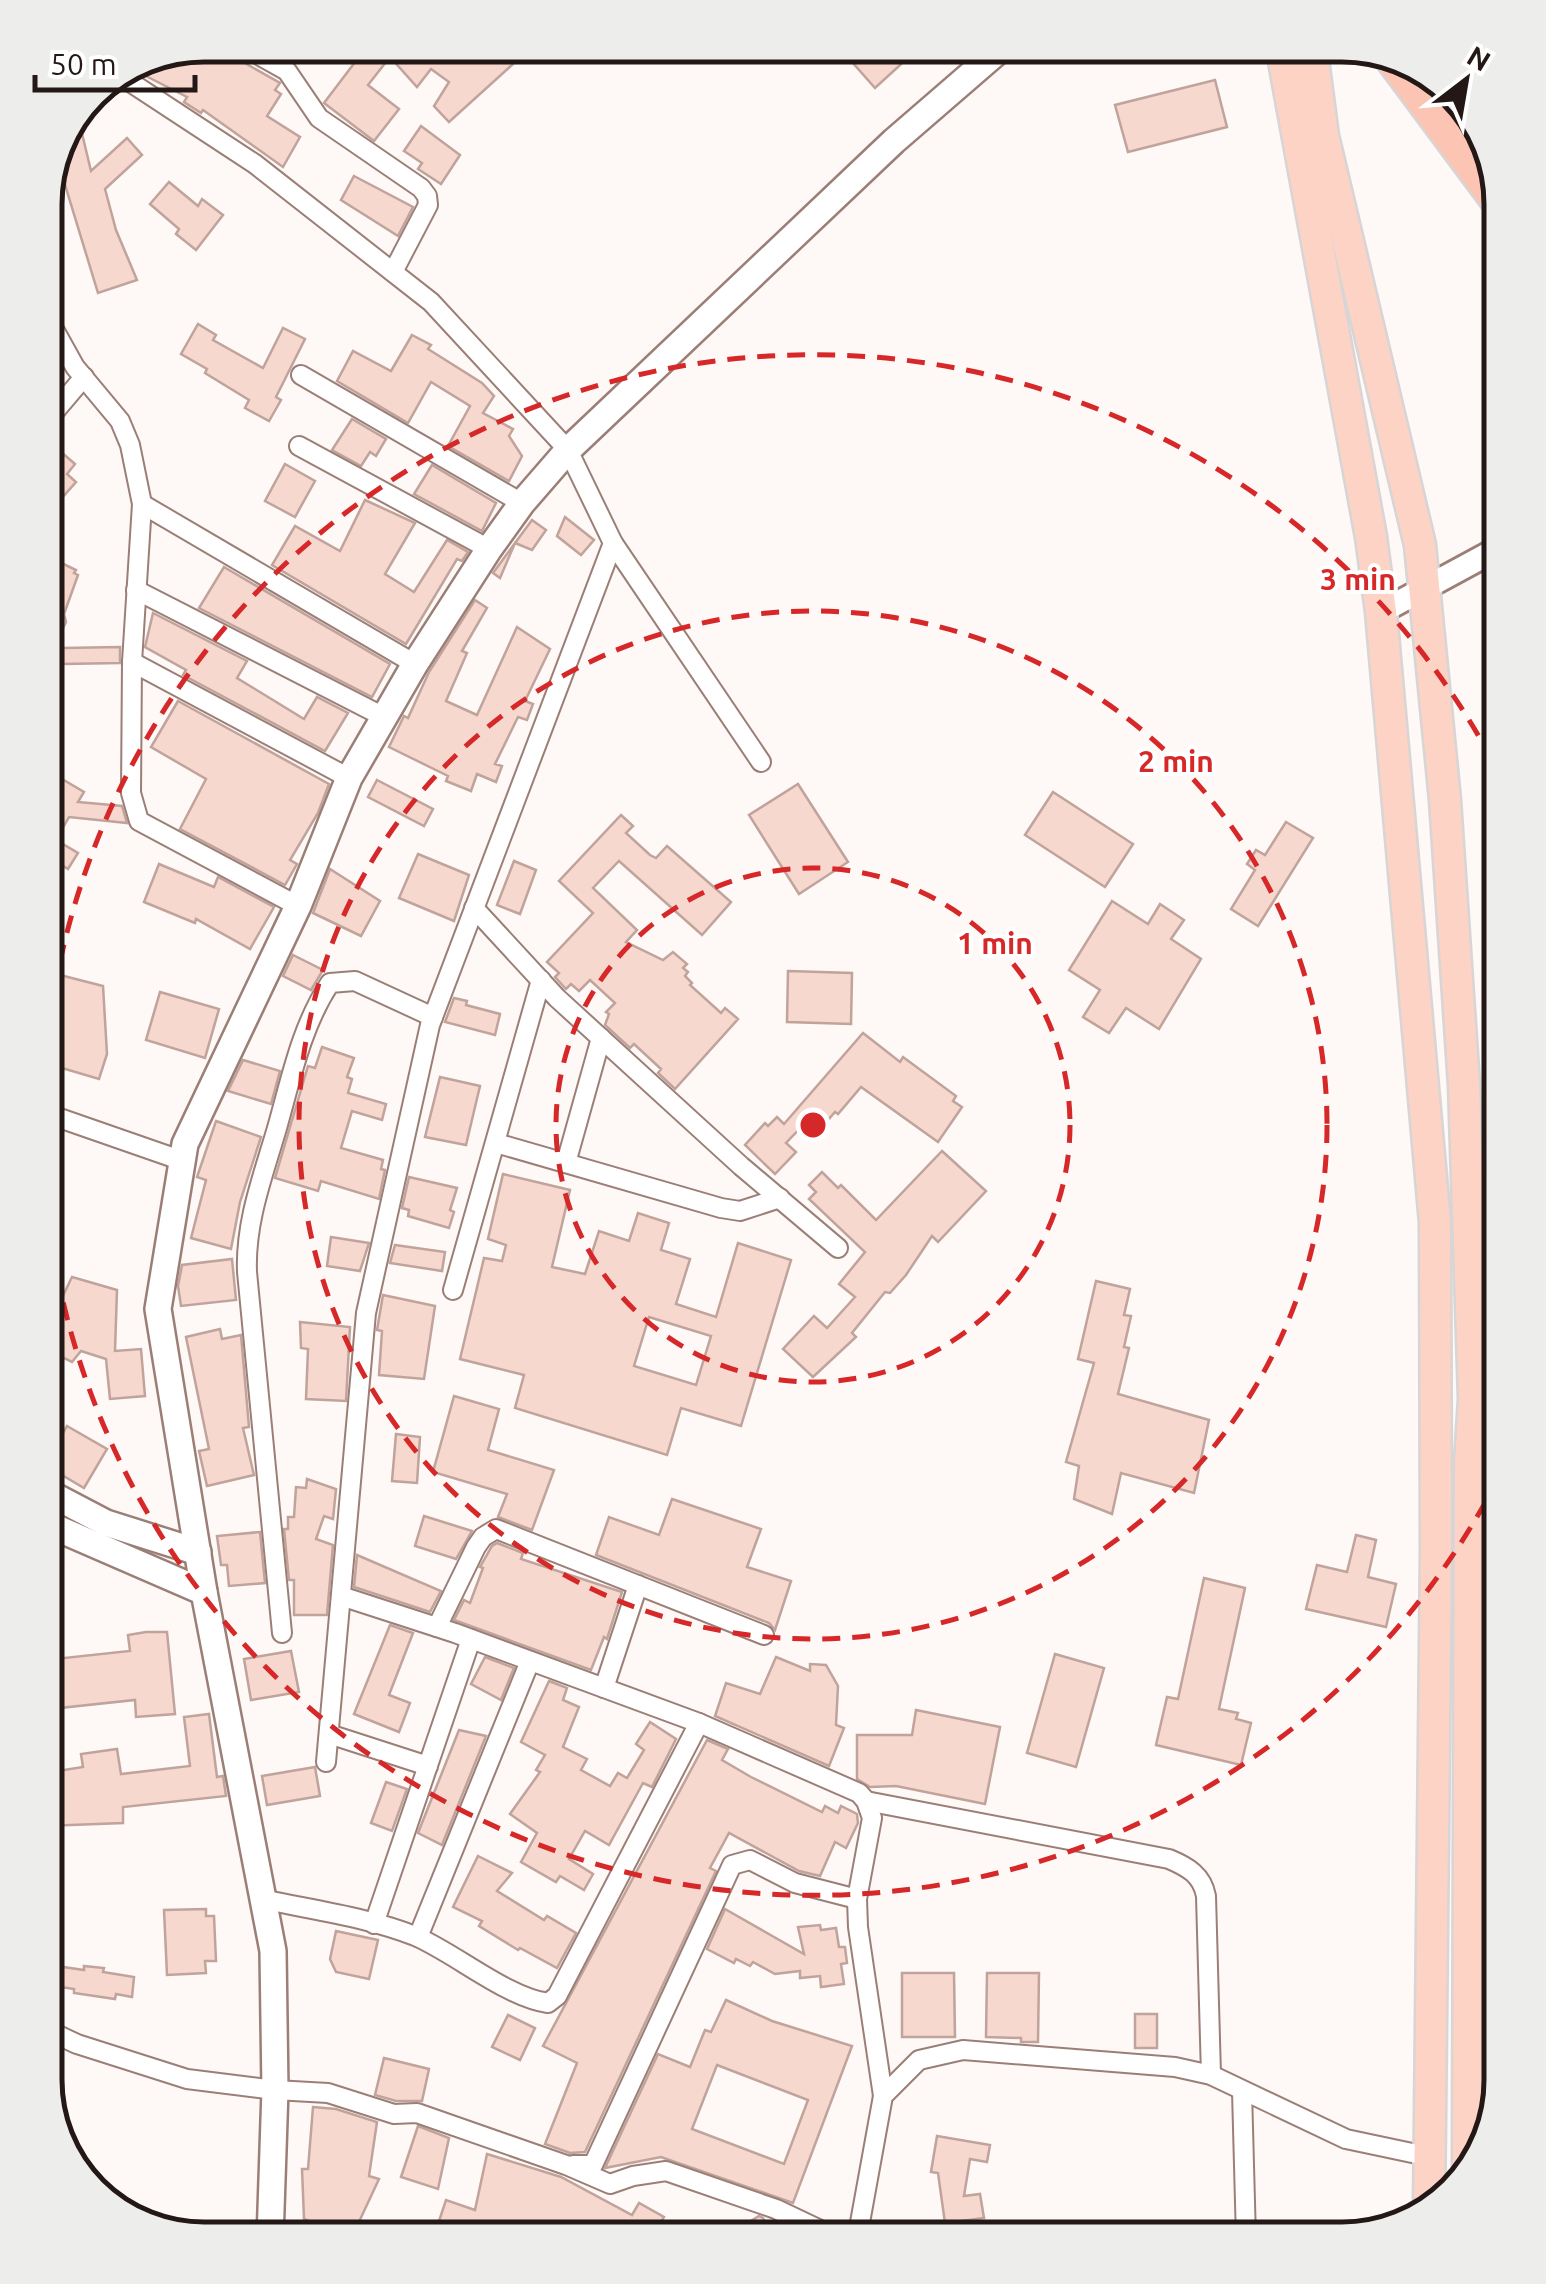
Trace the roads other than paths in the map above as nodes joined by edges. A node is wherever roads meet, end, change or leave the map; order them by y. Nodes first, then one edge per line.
1 (271, 62) edge
2 (985, 63) edge
3 (1284, 63) edge
4 (1314, 63) edge
5 (1406, 78) edge
6 (132, 83) edge
7 (1481, 179) edge
8 (392, 272) junction
9 (63, 343) edge
10 (301, 375) dead end
11 (84, 378) junction
12 (63, 402) edge
13 (300, 446) dead end
14 (568, 450) junction
15 (522, 503) junction
16 (142, 504) junction
17 (613, 543) junction
18 (488, 549) junction
19 (1484, 556) edge
20 (1425, 588) junction
21 (136, 590) junction
22 (1381, 612) junction
23 (132, 662) junction
24 (415, 664) junction
25 (386, 718) junction
26 (1438, 729) junction
27 (1391, 731) junction
28 (761, 762) dead end
29 (349, 778) junction
30 (298, 906) junction
31 (474, 908) junction
32 (541, 980) junction
33 (433, 1017) junction
34 (601, 1038) junction
35 (63, 1119) edge
36 (496, 1143) junction
37 (182, 1162) junction
38 (566, 1163) junction
39 (780, 1198) junction
40 (838, 1248) dead end
41 (453, 1290) dead end
42 (62, 1506) edge
43 (1471, 1515) junction
44 (1436, 1517) junction
45 (62, 1531) edge
46 (198, 1552) junction
47 (638, 1585) junction
48 (204, 1592) junction
49 (344, 1596) junction
50 (438, 1627) junction
51 (282, 1633) dead end
52 (764, 1635) dead end
53 (471, 1639) junction
54 (530, 1660) junction
55 (604, 1688) junction
56 (698, 1723) junction
57 (330, 1734) junction
58 (326, 1762) dead end
59 (428, 1766) junction
60 (866, 1801) junction
61 (262, 1898) junction
62 (857, 1899) junction
63 (374, 1924) junction
64 (418, 1938) junction
65 (62, 2037) edge
66 (1210, 2075) junction
67 (275, 2090) junction
68 (1242, 2091) junction
69 (883, 2096) junction
70 (1468, 2143) edge
71 (1431, 2157) junction
72 (566, 2165) junction
73 (1430, 2191) edge
74 (271, 2221) edge
75 (802, 2222) edge
76 (859, 2222) edge
77 (1246, 2222) edge

1 - 8 street
2 - 14 main road
3 - 22 main road
4 - 20 main road
5 - 7 highway
6 - 8 street
8 - 14 street
9 - 11 street
10 - 15 street
11 - 12 street
11 - 16 street
13 - 18 street
14 - 15 main road
14 - 17 street
15 - 18 main road
16 - 21 street
16 - 24 street
17 - 28 street
17 - 31 street
18 - 24 main road
19 - 20 street
20 - 22 street
20 - 26 main road
21 - 23 street
21 - 25 street
22 - 27 main road
23 - 29 street
23 - 30 street
24 - 25 main road
25 - 29 main road
26 - 27 main road
26 - 43 main road
27 - 44 main road
29 - 30 main road
30 - 37 main road
31 - 32 street
31 - 33 street
32 - 34 street
32 - 36 street
33 - 49 street
33 - 51 street
34 - 38 street
34 - 39 street
35 - 37 street
36 - 38 street
36 - 41 street
37 - 46 main road
38 - 39 street
39 - 40 street
42 - 46 main road
43 - 44 main road
43 - 70 main road
44 - 71 main road
45 - 48 main road
46 - 48 main road
47 - 50 street
47 - 52 street
47 - 55 street
48 - 61 main road
49 - 50 street
49 - 57 street
50 - 53 street
53 - 54 street
53 - 59 street
54 - 55 street
54 - 64 street
55 - 56 street
56 - 60 street
56 - 64 street
57 - 58 street
57 - 59 street
59 - 63 street
60 - 62 street
60 - 66 street
61 - 63 street
61 - 67 main road
62 - 69 street
62 - 72 street
63 - 64 street
65 - 67 street
66 - 68 street
66 - 69 street
67 - 72 street
67 - 74 main road
68 - 71 street
68 - 77 street
69 - 76 street
71 - 73 main road
72 - 75 street

